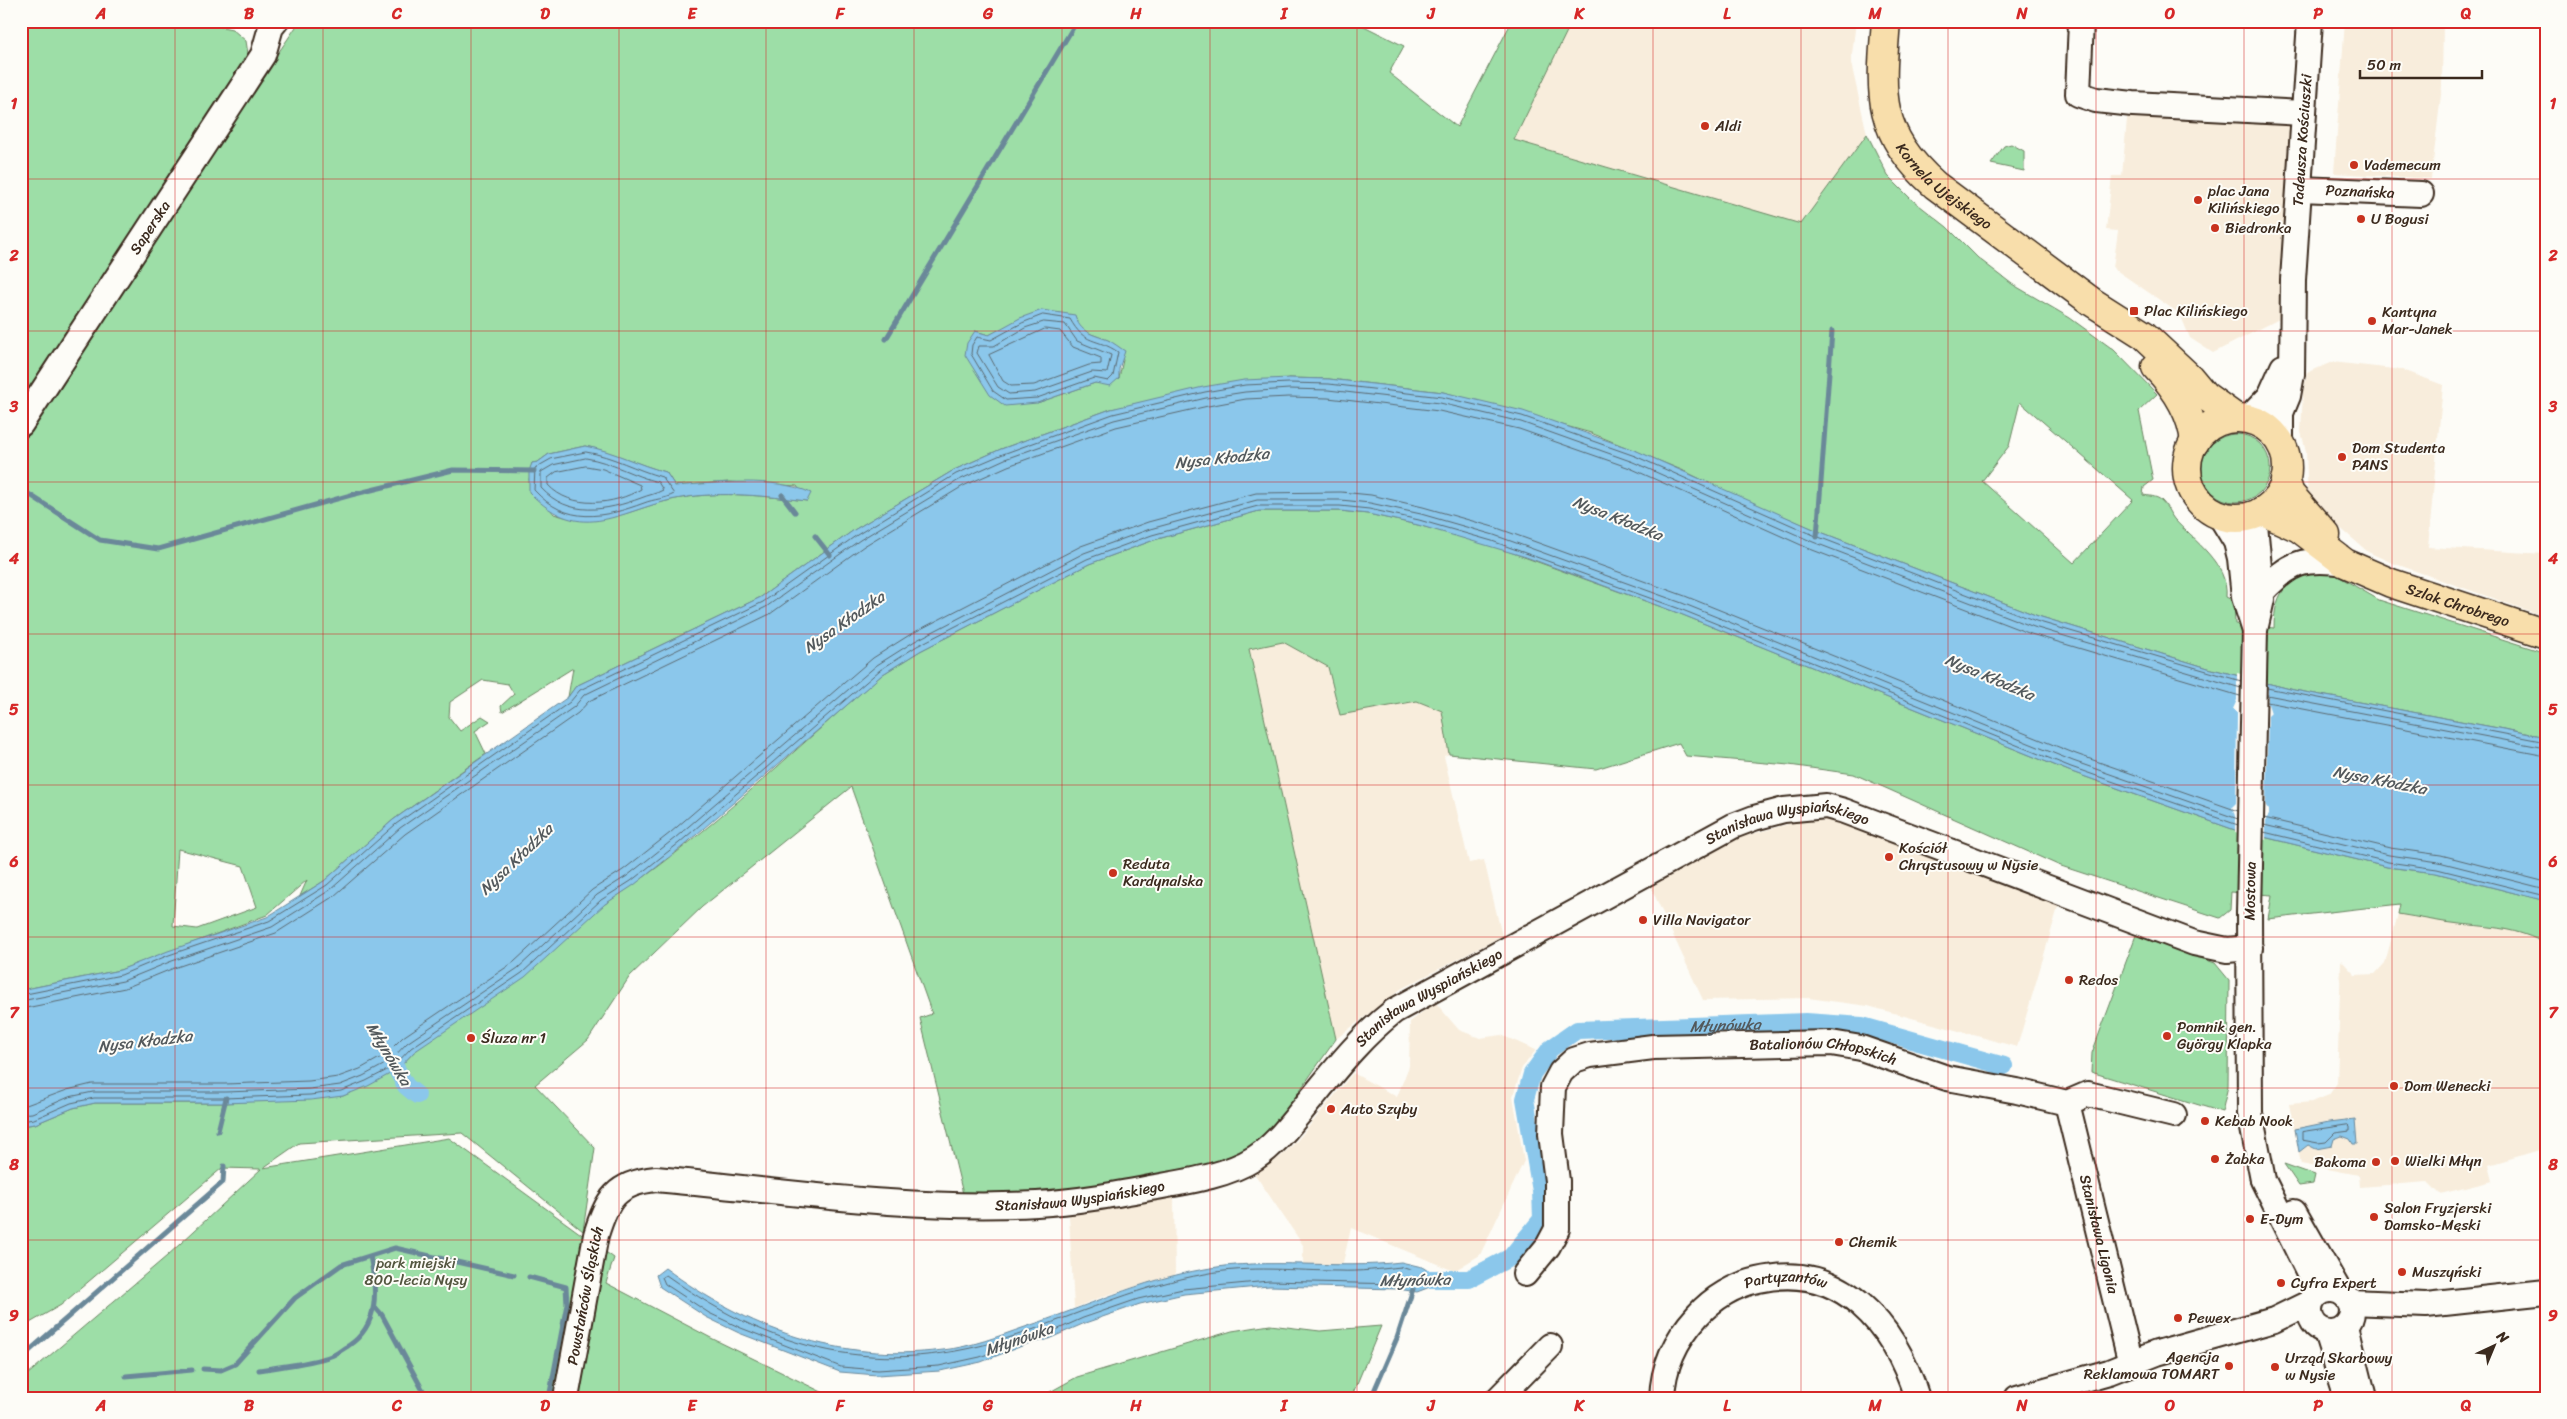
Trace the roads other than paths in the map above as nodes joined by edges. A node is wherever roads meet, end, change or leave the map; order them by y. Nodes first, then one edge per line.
1 (1886, 21) edge
2 (2081, 21) edge
3 (2310, 21) edge
4 (268, 23) edge
5 (2302, 113) junction
6 (2300, 189) junction
7 (2421, 194) dead end
8 (2092, 302) junction
9 (2291, 349) junction
10 (2242, 419) junction
11 (21, 424) edge
12 (2195, 442) junction
13 (2281, 444) junction
14 (2285, 480) junction
15 (2258, 513) junction
16 (2219, 514) junction
17 (2346, 564) junction
18 (2370, 573) junction
19 (2256, 612) junction
20 (2546, 634) edge
21 (2250, 948) junction
22 (2067, 1103) junction
23 (2174, 1115) dead end
24 (612, 1196) joint
25 (1525, 1274) dead end
26 (2546, 1292) edge
27 (2331, 1312) junction
28 (1550, 1346) dead end
29 (2131, 1364) junction
30 (566, 1398) edge
31 (1500, 1398) edge
32 (1662, 1398) edge
33 (1917, 1398) edge
34 (2017, 1398) edge
35 (2347, 1398) edge
36 (2364, 1398) edge

1 - 8 main road, Kornela Ujejskiego
2 - 5 street
3 - 5 street, Tadeusza Kościuszki
4 - 11 street, Saperska
5 - 6 street, Tadeusza Kościuszki
6 - 7 street, Poznańska
6 - 9 street, Tadeusza Kościuszki
8 - 10 main road, Kornela Ujejskiego
8 - 12 main road, Kornela Ujejskiego
9 - 10 street, Tadeusza Kościuszki
9 - 13 street, Tadeusza Kościuszki
10 - 12 main road
10 - 13 main road
12 - 16 main road
13 - 14 main road
14 - 15 main road
14 - 18 main road, Szlak Chrobrego
15 - 16 main road
15 - 17 main road, Szlak Chrobrego
15 - 19 street, Mostowa
16 - 19 street, Mostowa
17 - 18 main road, Szlak Chrobrego
17 - 19 street
18 - 20 main road, Szlak Chrobrego
19 - 21 street, Mostowa
21 - 24 street, Stanisława Wyspiańskiego
21 - 27 street, Mostowa
22 - 23 street
22 - 25 street, Batalionów Chłopskich
22 - 29 street, Stanisława Ligonia
24 - 30 street, Powstańców Śląskich
26 - 27 street
27 - 29 street
27 - 35 street
27 - 36 street
28 - 31 street
29 - 34 street
32 - 33 street, Partyzantów

